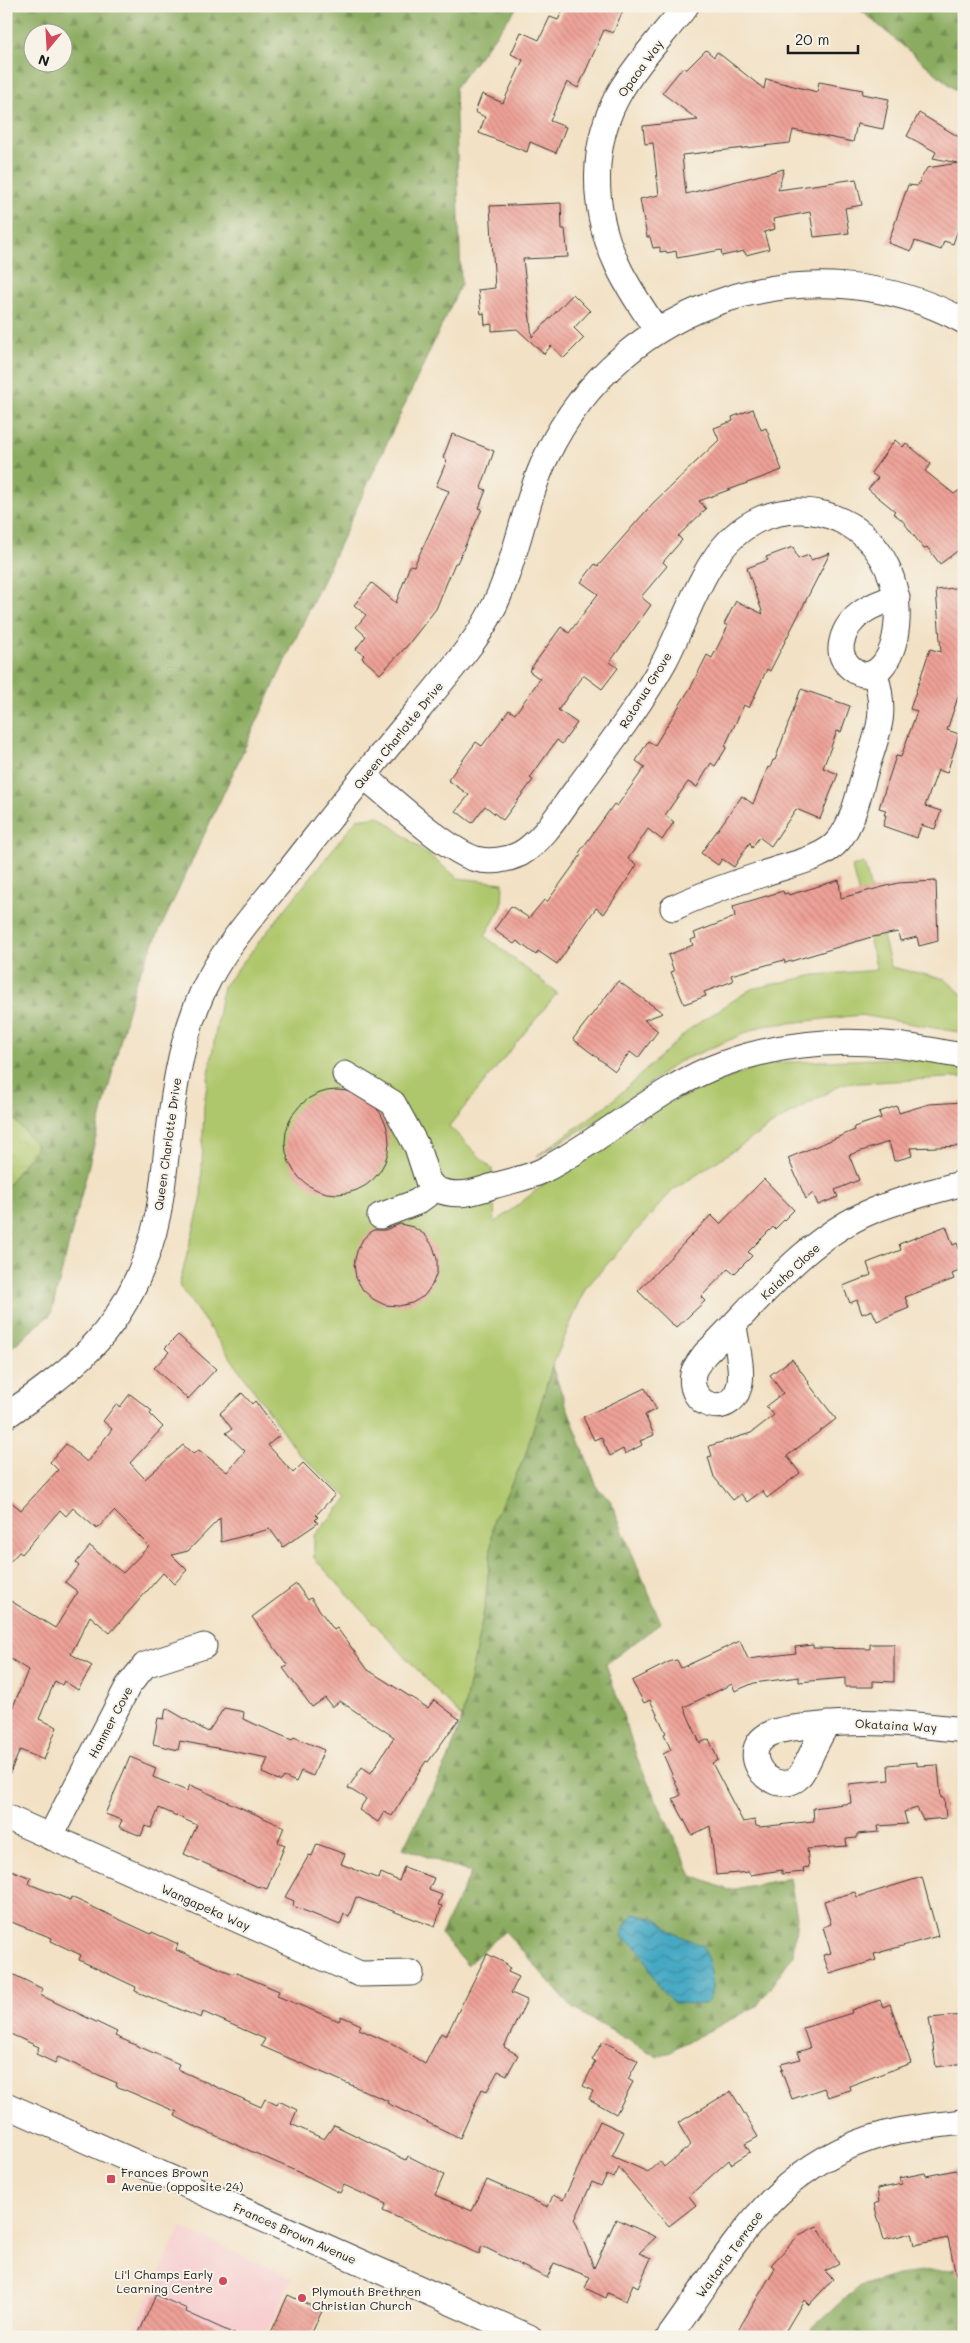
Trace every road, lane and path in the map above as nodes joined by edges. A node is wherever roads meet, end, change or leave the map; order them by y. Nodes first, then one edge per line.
1 (686, 6) edge
2 (964, 321) edge
3 (656, 330) junction
4 (897, 597) junction
5 (875, 673) junction
6 (364, 776) junction
7 (673, 908) dead end
8 (964, 1056) edge
9 (345, 1074) dead end
10 (964, 1183) edge
11 (435, 1189) junction
12 (380, 1216) dead end
13 (734, 1326) dead end
14 (6, 1416) edge
15 (204, 1646) dead end
16 (828, 1724) dead end
17 (964, 1730) edge
18 (6, 1817) edge
19 (50, 1837) junction
20 (411, 1973) dead end
21 (6, 2105) edge
22 (964, 2122) edge
23 (529, 2337) edge
24 (669, 2337) edge

1 - 3 street, Opaoa Way
2 - 3 street, Queen Charlotte Drive
3 - 6 street, Queen Charlotte Drive
4 - 5 street, Rotorua Grove
4 - 5 street
4 - 6 street, Rotorua Grove
5 - 7 street
6 - 14 street, Queen Charlotte Drive
8 - 11 street
9 - 11 street
10 - 13 street, Kaiaho Close
11 - 12 street
15 - 19 street, Hanmer Cove
16 - 17 street, Okataina Way
18 - 19 street, Wangapeka Way
19 - 20 street, Wangapeka Way
21 - 23 street, Frances Brown Avenue
22 - 24 street, Waitaria Terrace

